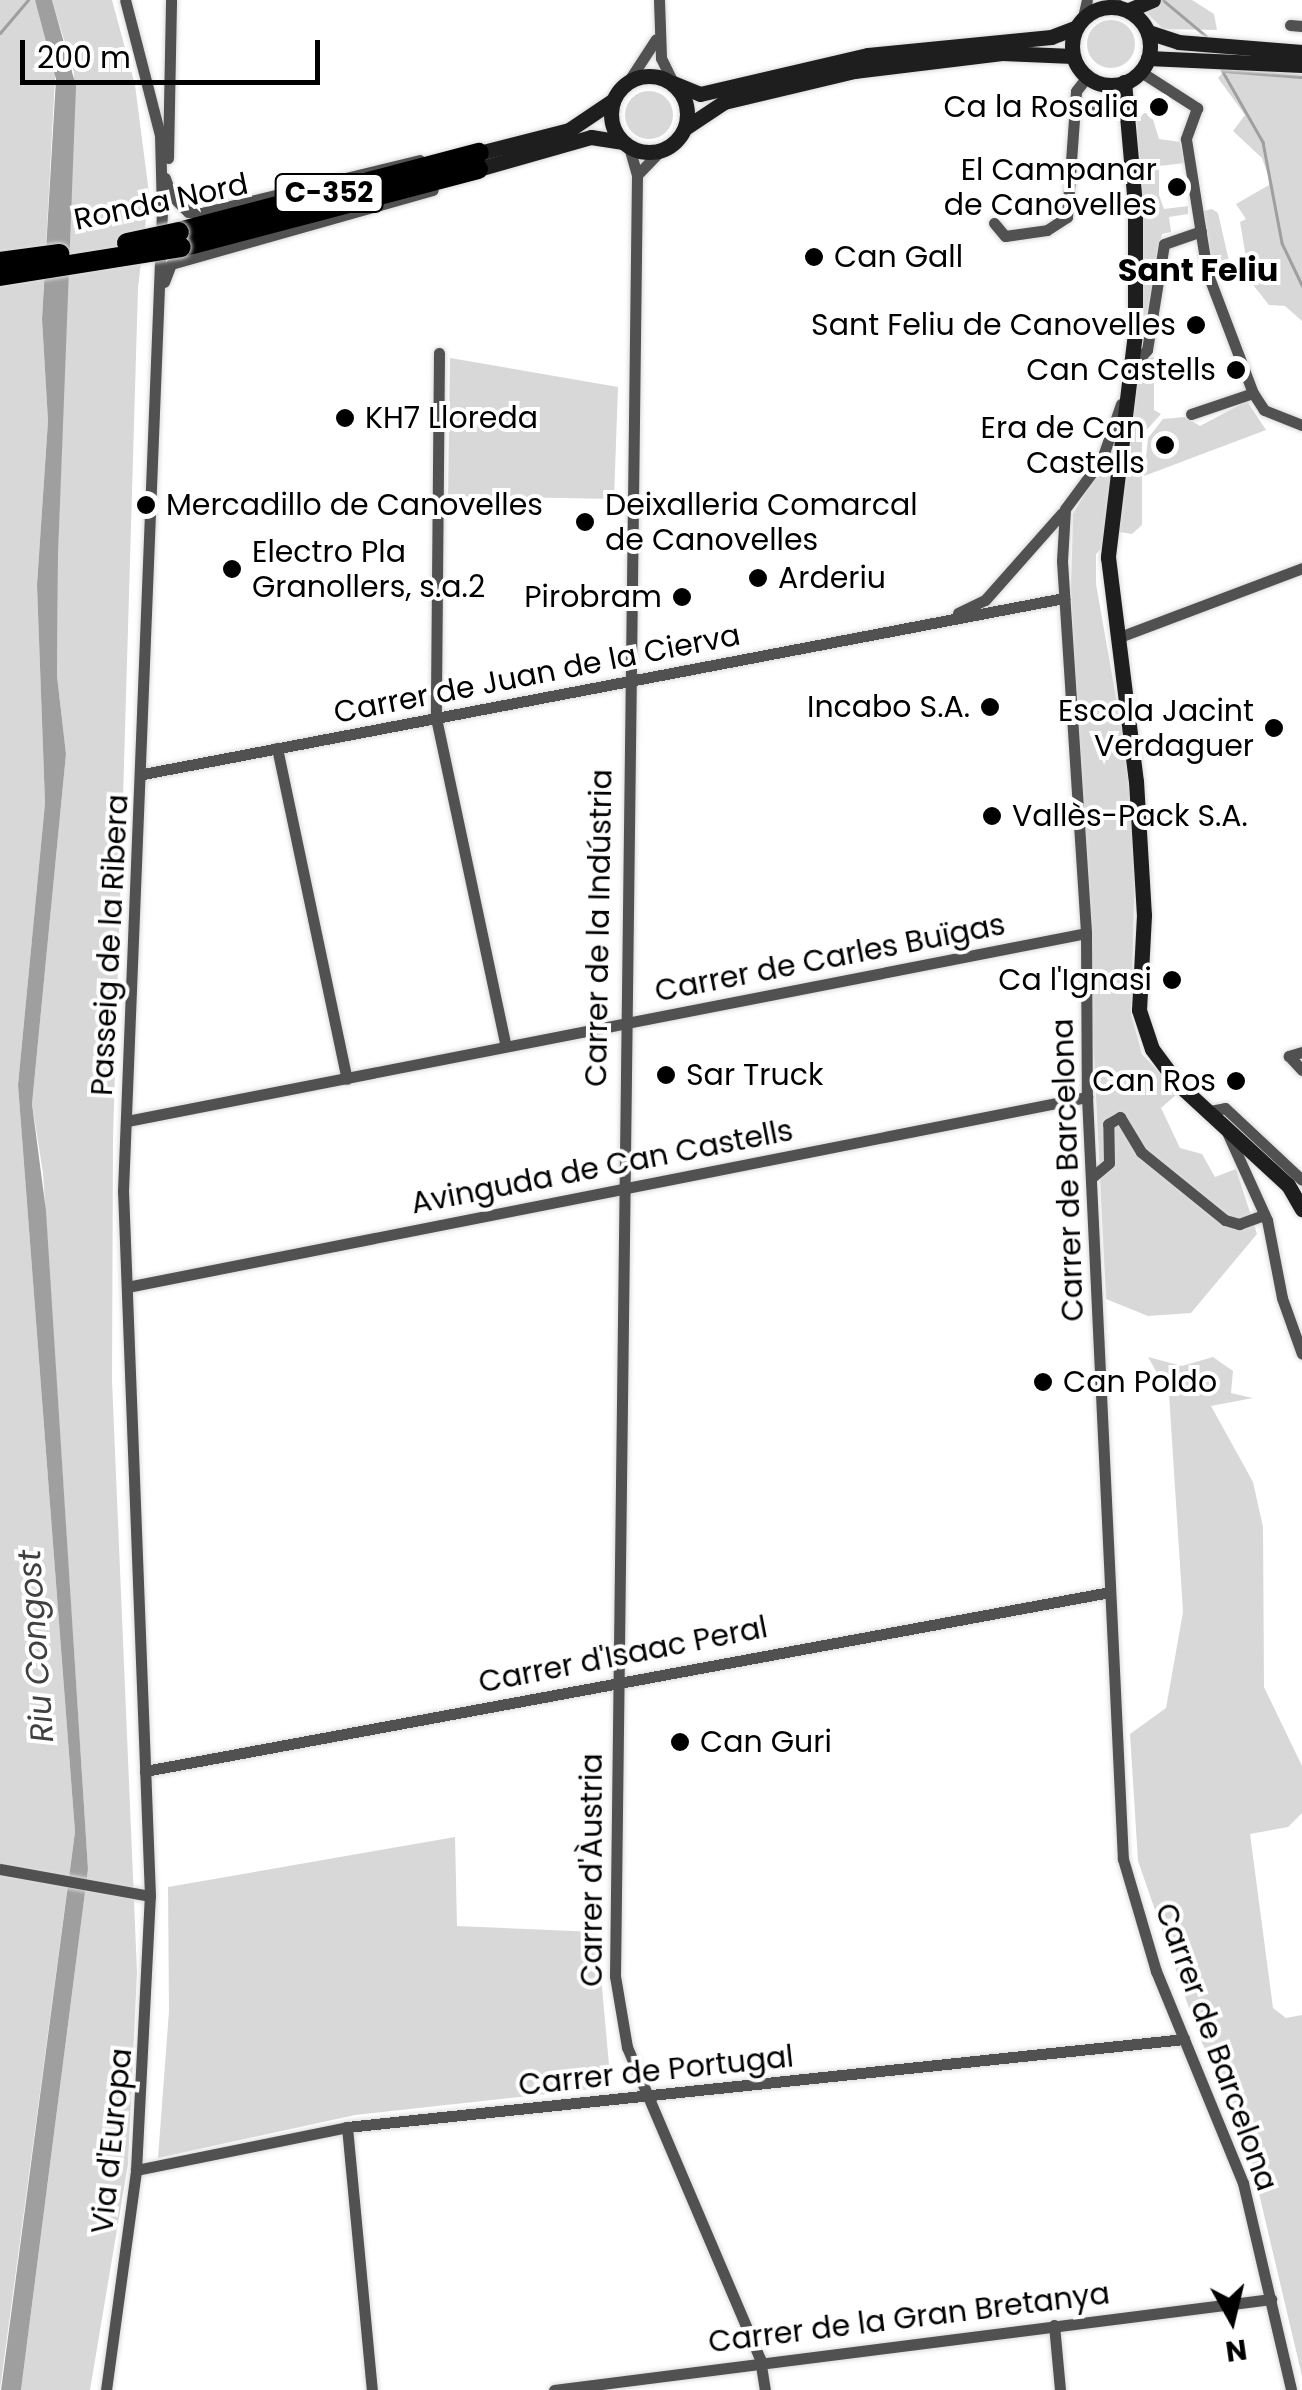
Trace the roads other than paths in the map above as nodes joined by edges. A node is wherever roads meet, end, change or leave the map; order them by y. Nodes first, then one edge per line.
1 (125, 0) edge
2 (171, 0) edge
3 (659, 0) edge
4 (1087, 0) edge
5 (1152, 1) edge
6 (1121, 6) edge
7 (1079, 22) junction
8 (1148, 32) junction
9 (658, 35) junction
10 (1217, 51) junction
11 (1302, 52) edge
12 (1073, 56) junction
13 (1145, 65) junction
14 (1302, 65) edge
15 (1087, 77) junction
16 (628, 82) junction
17 (1124, 82) junction
18 (672, 84) junction
19 (614, 98) junction
20 (1075, 108) junction
21 (1129, 108) junction
22 (685, 128) junction
23 (626, 145) junction
24 (660, 151) junction
25 (479, 161) junction
26 (161, 165) junction
27 (637, 175) junction
28 (167, 184) junction
29 (162, 211) junction
30 (994, 222) dead end
31 (1201, 231) junction
32 (180, 240) junction
33 (0, 262) edge
34 (0, 276) edge
35 (160, 301) junction
36 (439, 353) dead end
37 (1134, 358) junction
38 (1254, 393) junction
39 (1191, 414) dead end
40 (1302, 425) edge
41 (1065, 509) junction
42 (1302, 568) edge
43 (1064, 598) junction
44 (940, 621) junction
45 (1117, 638) junction
46 (628, 682) junction
47 (436, 718) junction
48 (278, 748) junction
49 (143, 774) junction
50 (1086, 933) junction
51 (622, 1023) junction
52 (506, 1046) junction
53 (1302, 1052) edge
54 (1302, 1070) edge
55 (347, 1078) junction
56 (1087, 1096) junction
57 (1210, 1111) junction
58 (127, 1121) junction
59 (1224, 1122) junction
60 (1091, 1178) junction
61 (1297, 1183) edge
62 (621, 1188) junction
63 (1302, 1209) edge
64 (1264, 1215) junction
65 (127, 1287) junction
66 (1302, 1354) edge
67 (1110, 1592) junction
68 (616, 1682) junction
69 (145, 1771) junction
70 (0, 1869) edge
71 (150, 1896) junction
72 (1184, 2040) junction
73 (648, 2098) junction
74 (347, 2127) junction
75 (136, 2170) junction
76 (1271, 2299) junction
77 (1054, 2326) junction
78 (760, 2359) junction
79 (106, 2390) edge
80 (372, 2390) edge
81 (554, 2390) edge
82 (765, 2390) edge
83 (1060, 2390) edge
84 (1291, 2390) edge

1 - 26 street, Passeig de la Ribera
2 - 28 street
3 - 9 street
4 - 7 street
5 - 6 main road
6 - 7 main road
6 - 8 main road
7 - 12 main road
7 - 18 main road
8 - 10 main road
8 - 13 main road
9 - 16 street
9 - 18 street
10 - 11 main road
10 - 13 main road
10 - 14 main road
12 - 15 main road
12 - 22 main road
13 - 17 main road
13 - 31 street
15 - 17 main road
15 - 20 street
16 - 18 main road
16 - 19 main road, C-352
17 - 21 main road
18 - 22 main road
19 - 23 main road
19 - 25 main road, Ronda Nord / C-352
20 - 21 street
20 - 30 street
21 - 37 main road
22 - 24 main road
23 - 24 main road, C-352
23 - 25 main road, Ronda Nord / C-352
23 - 27 street, Carrer de la Indústria
24 - 27 street
25 - 28 street
25 - 32 highway, Ronda Nord / C-352
25 - 35 street
26 - 28 street
26 - 29 street, Passeig de la Ribera
27 - 46 street, Carrer de la Indústria
28 - 29 street
29 - 35 street, Passeig de la Ribera
31 - 37 street
31 - 38 street
32 - 33 highway, Ronda Nord / C-352, bridge
32 - 34 highway, Ronda Nord / C-352, bridge
35 - 49 street, Passeig de la Ribera
36 - 47 street
37 - 41 street
37 - 45 main road
38 - 39 street
38 - 40 street
41 - 43 street, Carrer de Barcelona
41 - 44 street, Carrer de Juan de la Cierva
42 - 45 street
43 - 44 street, Carrer de Juan de la Cierva
43 - 50 street, Carrer de Barcelona
44 - 46 street, Carrer de Juan de la Cierva
45 - 57 main road
46 - 47 street, Carrer de Juan de la Cierva
46 - 51 street, Carrer de la Indústria
47 - 48 street, Carrer de Juan de la Cierva
47 - 52 street
48 - 49 street, Carrer de Juan de la Cierva
48 - 55 street
49 - 58 street, Passeig de la Ribera
50 - 51 street, Carrer de Carles Buïgas
50 - 56 street, Carrer de Barcelona
51 - 52 street, Carrer de Carles Buïgas
51 - 62 street, Carrer de la Indústria
52 - 55 street, Carrer de Carles Buïgas
53 - 54 street
55 - 58 street, Carrer de Carles Buïgas
56 - 60 street, Carrer de Barcelona
56 - 62 street, Avinguda de Can Castells
57 - 59 main road
57 - 61 street
58 - 65 street, Passeig de la Ribera
59 - 61 main road
59 - 64 street
60 - 64 street
60 - 67 street, Carrer de Barcelona
61 - 63 main road
62 - 65 street, Avinguda de Can Castells
62 - 68 street, Carrer de la Indústria
64 - 66 street
65 - 69 street, Passeig de la Ribera
67 - 68 street, Carrer d'Isaac Peral
67 - 72 street, Carrer de Barcelona
68 - 69 street, Carrer d'Isaac Peral
68 - 73 street, Carrer d'Àustria
69 - 71 street, Passeig de la Ribera
70 - 71 street
71 - 75 street, Via d'Europa
72 - 73 street, Carrer de Portugal
72 - 76 street, Carrer de Barcelona
73 - 74 street, Carrer de Portugal
73 - 78 street, Carrer d'Àustria
74 - 75 street, Carrer de Portugal
74 - 80 street
75 - 79 street, Via d'Europa
76 - 77 street, Carrer de la Gran Bretanya
76 - 84 street, Carrer de Barcelona
77 - 78 street, Carrer de la Gran Bretanya
77 - 83 street
78 - 81 street, Carrer de la Gran Bretanya
78 - 82 street, Carrer d'Àustria

